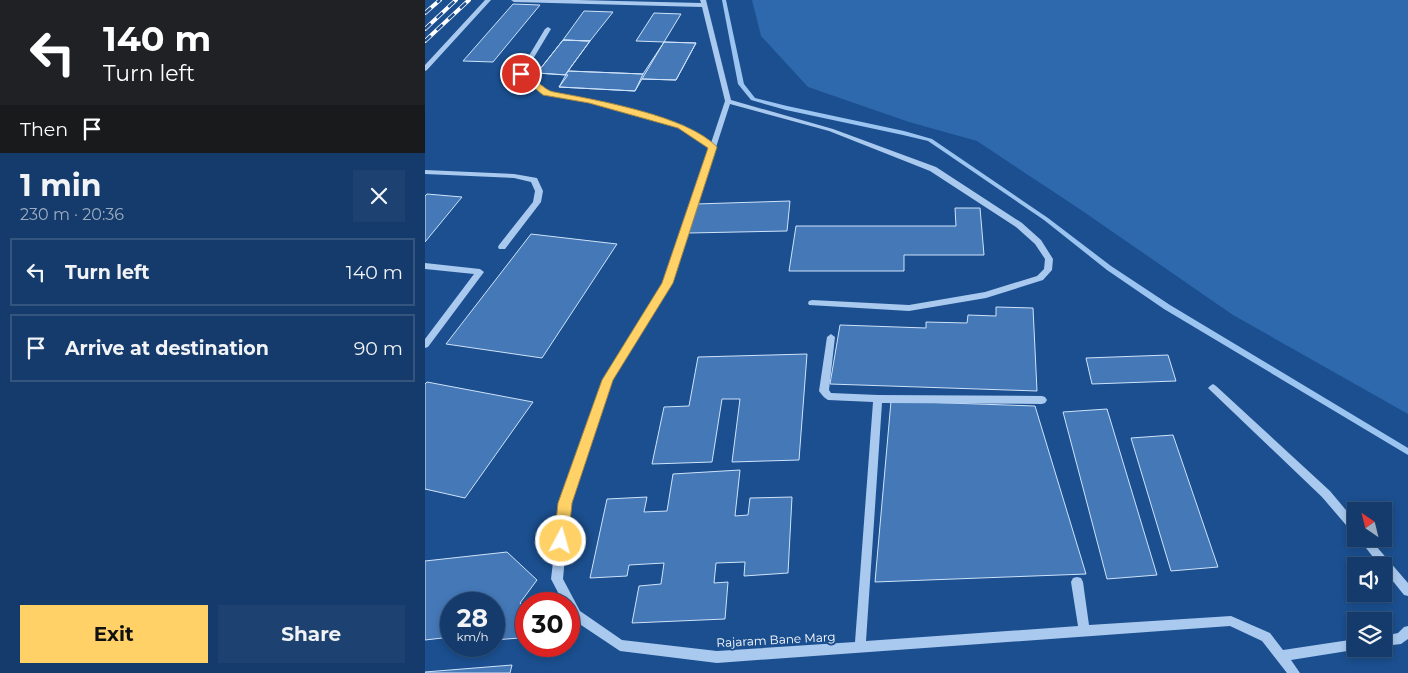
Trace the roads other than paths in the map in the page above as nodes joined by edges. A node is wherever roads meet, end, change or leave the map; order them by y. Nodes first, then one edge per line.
1 (489, 0) edge
2 (514, 0) edge
3 (703, 2) edge
4 (548, 28) dead end
5 (425, 69) edge
6 (728, 102) junction
7 (713, 147) junction
8 (425, 172) edge
9 (502, 247) dead end
10 (425, 266) edge
11 (813, 302) dead end
12 (831, 338) dead end
13 (425, 345) edge
14 (1213, 388) dead end
15 (878, 399) junction
16 (1042, 400) dead end
17 (1347, 518) edge
18 (1372, 548) edge
19 (1077, 582) dead end
20 (1408, 591) edge
21 (1084, 631) junction
22 (1408, 631) edge
23 (1392, 640) edge
24 (1347, 646) edge
25 (861, 647) junction
26 (1281, 656) junction
27 (1294, 673) edge

1 - 5 street
2 - 3 street
3 - 6 street
4 - 7 street
6 - 7 street, Rajaram Bane Marg
6 - 11 street
7 - 25 street, Rajaram Bane Marg
8 - 9 street
10 - 13 street
12 - 15 street
14 - 17 street
15 - 16 street
15 - 25 street
18 - 20 street
19 - 21 street
21 - 25 street, Rajaram Bane Marg
21 - 26 street, Rajaram Bane Marg
22 - 23 street
24 - 26 street
26 - 27 street, Rajaram Bane Marg

